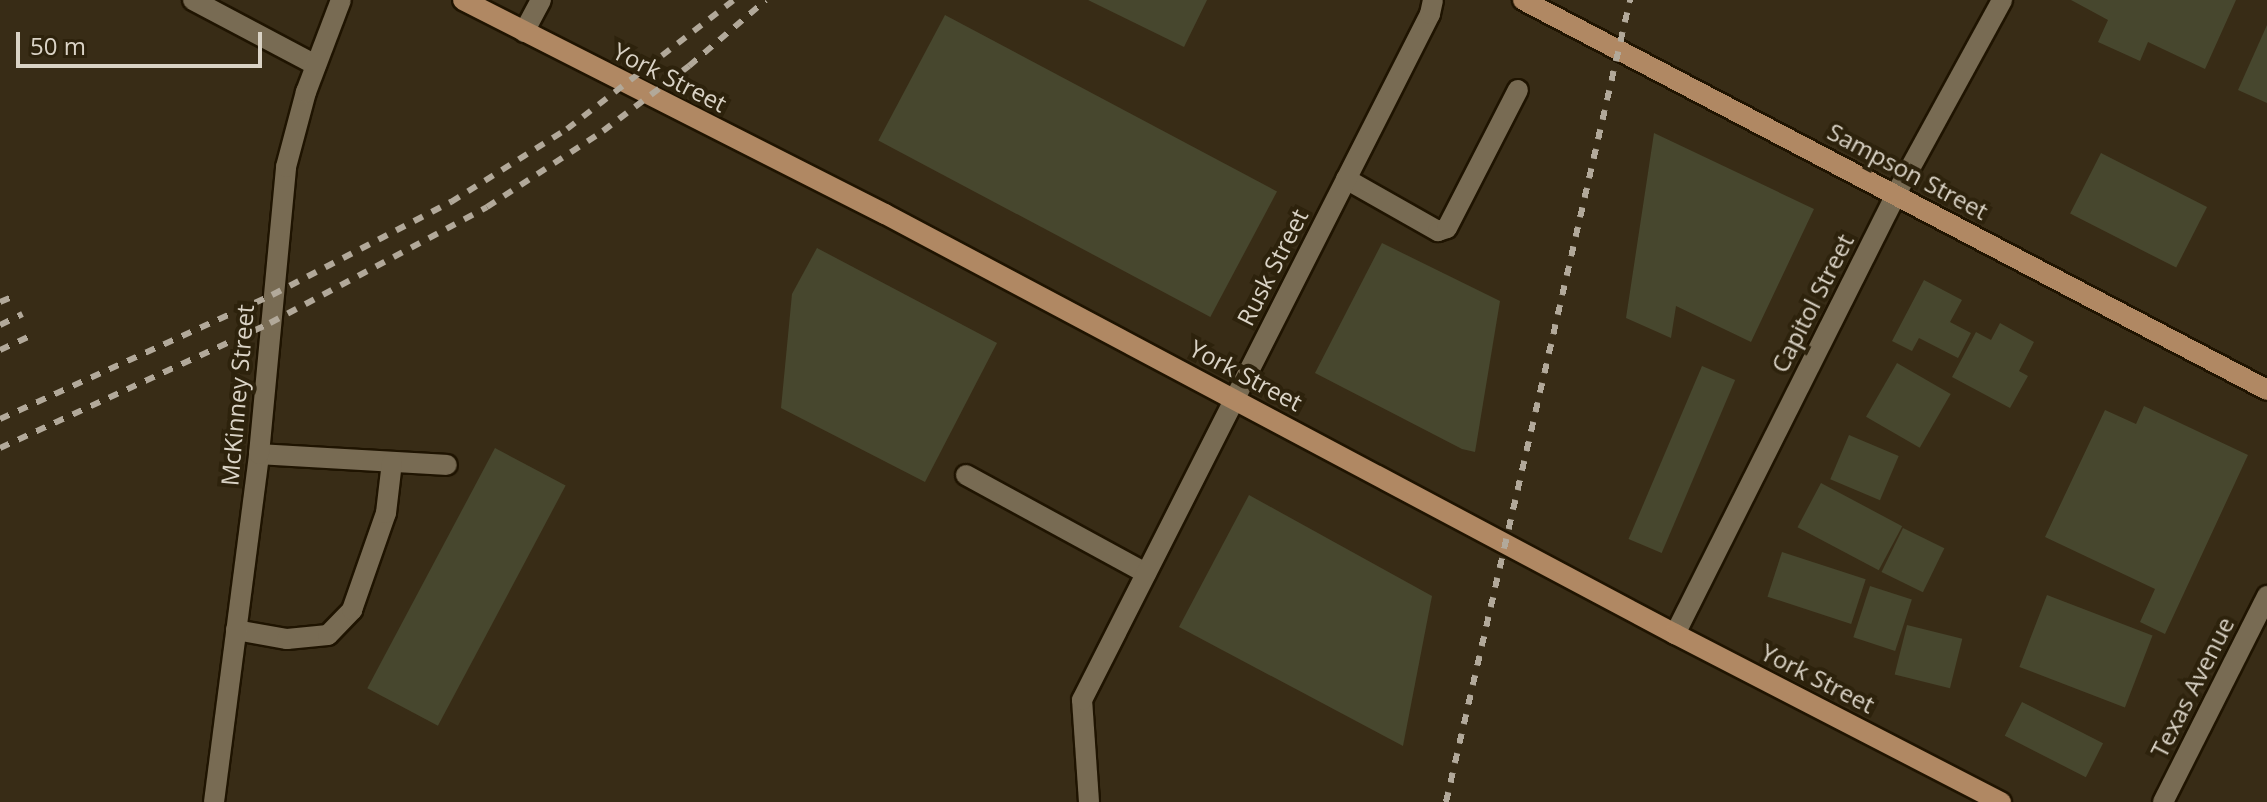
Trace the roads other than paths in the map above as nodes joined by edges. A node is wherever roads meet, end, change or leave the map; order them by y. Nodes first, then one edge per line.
1 (193, 0) edge
2 (341, 0) edge
3 (463, 0) edge
4 (541, 0) edge
5 (1433, 0) edge
6 (1523, 0) edge
7 (2002, 0) edge
8 (524, 32) junction
9 (316, 65) junction
10 (1518, 90) dead end
11 (1346, 179) junction
12 (1896, 194) junction
13 (2267, 390) edge
14 (1234, 398) junction
15 (259, 454) junction
16 (392, 462) junction
17 (447, 465) dead end
18 (966, 475) dead end
19 (1146, 573) junction
20 (2267, 596) edge
21 (236, 630) junction
22 (1675, 634) junction
23 (214, 802) edge
24 (1089, 802) edge
25 (2001, 802) edge
26 (2163, 802) edge

1 - 9 street
2 - 9 street, McKinney Street
3 - 8 main road, York Street
4 - 8 street
5 - 11 street, Rusk Street
6 - 12 main road, Sampson Street
7 - 12 street, Capitol Street
8 - 14 main road, York Street
9 - 15 street, McKinney Street
10 - 11 street
11 - 14 street, Rusk Street
12 - 13 main road, Sampson Street
12 - 22 street, Capitol Street
14 - 19 street, Rusk Street
14 - 22 main road, York Street
15 - 16 street
15 - 21 street, McKinney Street
16 - 17 street
16 - 21 street
18 - 19 street
19 - 24 street, Rusk Street
20 - 26 street, Texas Avenue
21 - 23 street, McKinney Street
22 - 25 main road, York Street

